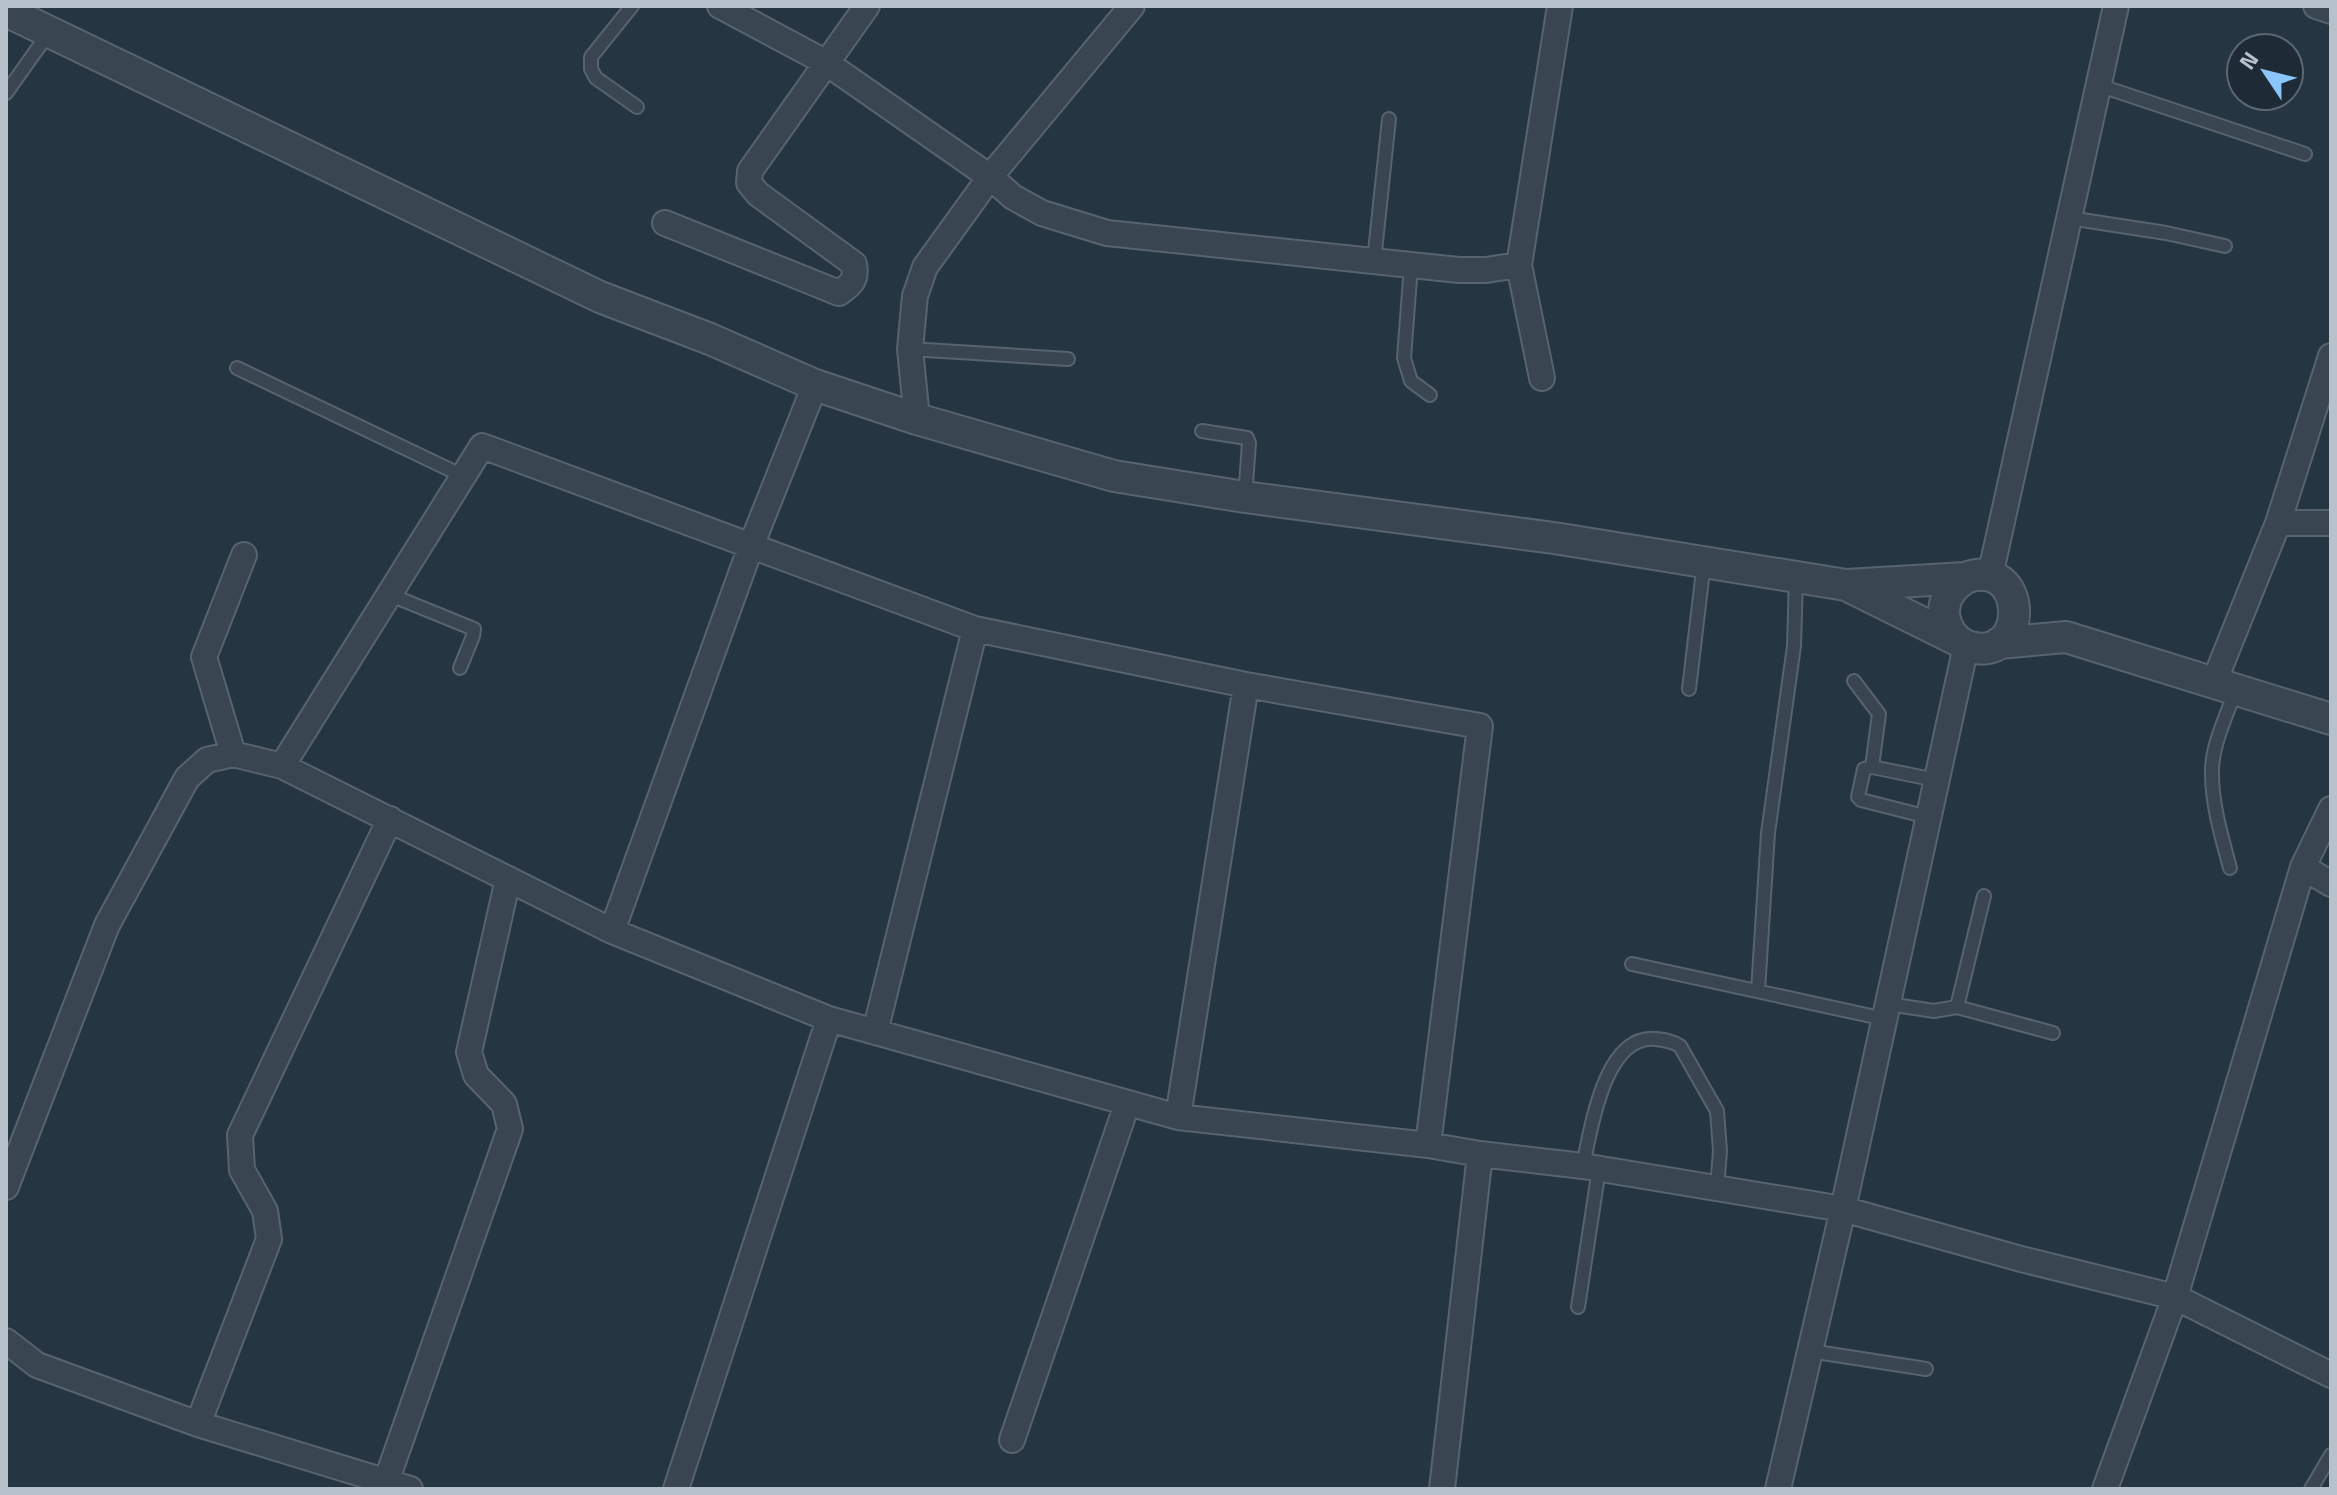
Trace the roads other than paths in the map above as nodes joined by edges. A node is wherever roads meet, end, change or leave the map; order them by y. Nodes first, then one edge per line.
1 (632, 6) edge
2 (720, 6) edge
3 (867, 6) edge
4 (1132, 6) edge
5 (1560, 6) edge
6 (2116, 6) edge
7 (2316, 6) edge
8 (6, 11) edge
9 (2331, 11) edge
10 (50, 32) junction
11 (825, 62) junction
12 (2098, 85) junction
13 (6, 93) edge
14 (637, 107) dead end
15 (1389, 119) dead end
16 (2305, 154) dead end
17 (990, 177) junction
18 (2069, 218) junction
19 (665, 223) dead end
20 (2225, 246) dead end
21 (1374, 261) junction
22 (1411, 265) junction
23 (1519, 265) junction
24 (910, 349) junction
25 (2331, 356) edge
26 (1068, 359) dead end
27 (237, 368) dead end
28 (1542, 378) dead end
29 (815, 385) junction
30 (1430, 395) dead end
31 (917, 419) junction
32 (1202, 431) dead end
33 (463, 476) junction
34 (1245, 497) junction
35 (2278, 523) junction
36 (2331, 523) edge
37 (751, 546) junction
38 (244, 555) dead end
39 (1704, 562) junction
40 (1796, 577) junction
41 (1988, 582) junction
42 (1846, 585) junction
43 (388, 594) junction
44 (975, 629) junction
45 (2066, 637) junction
46 (1960, 642) junction
47 (1999, 643) junction
48 (460, 668) dead end
49 (1854, 681) dead end
50 (1246, 685) junction
51 (2225, 685) junction
52 (1689, 689) dead end
53 (2331, 719) edge
54 (233, 754) junction
55 (282, 766) junction
56 (1872, 767) junction
57 (1936, 780) junction
58 (2331, 809) edge
59 (1928, 817) junction
60 (390, 819) junction
61 (2303, 867) junction
62 (2230, 868) dead end
63 (508, 879) junction
64 (2331, 884) edge
65 (1984, 896) dead end
66 (612, 931) junction
67 (1632, 964) dead end
68 (1758, 991) junction
69 (1957, 1007) junction
70 (1886, 1011) junction
71 (829, 1019) junction
72 (875, 1032) junction
73 (2053, 1033) dead end
74 (1127, 1104) junction
75 (1178, 1117) junction
76 (1428, 1145) junction
77 (1480, 1154) junction
78 (1591, 1168) junction
79 (6, 1187) edge
80 (1717, 1188) junction
81 (1843, 1209) junction
82 (2175, 1297) junction
83 (1578, 1307) dead end
84 (6, 1341) edge
85 (1810, 1351) junction
86 (1926, 1369) dead end
87 (2331, 1375) edge
88 (198, 1424) junction
89 (1012, 1440) dead end
90 (2331, 1455) edge
91 (384, 1486) edge
92 (410, 1489) edge
93 (676, 1489) edge
94 (1442, 1489) edge
95 (1778, 1489) edge
96 (2105, 1489) edge
97 (2311, 1489) edge

1 - 14 lane
2 - 11 street
3 - 11 street
4 - 17 street
5 - 23 street
6 - 12 street
7 - 9 street
8 - 10 street
10 - 13 lane
10 - 29 street
11 - 17 street
11 - 19 street
12 - 16 lane
12 - 18 street
15 - 21 lane
17 - 21 street
17 - 24 street
18 - 20 lane
18 - 41 street
21 - 22 street
22 - 23 street
22 - 30 lane
23 - 28 street
24 - 26 lane
24 - 31 street
25 - 35 street
27 - 33 lane
29 - 31 street
29 - 37 street
31 - 34 street
32 - 34 lane
33 - 37 street
33 - 43 street
34 - 39 street
35 - 36 street
35 - 51 street
37 - 44 street
37 - 66 street
38 - 54 street
39 - 40 street
39 - 52 lane
40 - 42 street
40 - 68 lane
41 - 42 street
41 - 45 street
41 - 46 street
41 - 47 street
42 - 46 street
43 - 48 lane
43 - 55 street
44 - 50 street
44 - 72 street
45 - 47 street
45 - 51 street
46 - 47 street
46 - 57 street
49 - 56 lane
50 - 75 street
50 - 76 street
51 - 53 street
51 - 62 lane
54 - 55 street
54 - 79 street
55 - 60 street
56 - 57 lane
56 - 59 lane
57 - 59 street
58 - 61 street
59 - 70 street
60 - 63 street
60 - 88 street
61 - 64 street
61 - 82 street
63 - 66 street
63 - 91 street
65 - 69 lane
66 - 71 street
67 - 68 lane
68 - 70 lane
69 - 70 lane
69 - 73 lane
70 - 81 street
71 - 72 street
71 - 93 street
72 - 74 street
74 - 75 street
74 - 89 street
75 - 76 street
76 - 77 street
77 - 78 street
77 - 94 street
78 - 80 street
78 - 80 lane
78 - 83 lane
80 - 81 street
81 - 82 street
81 - 85 street
82 - 87 street
82 - 96 street
84 - 88 street
85 - 86 lane
85 - 95 street
88 - 91 street
90 - 97 lane
91 - 92 street

